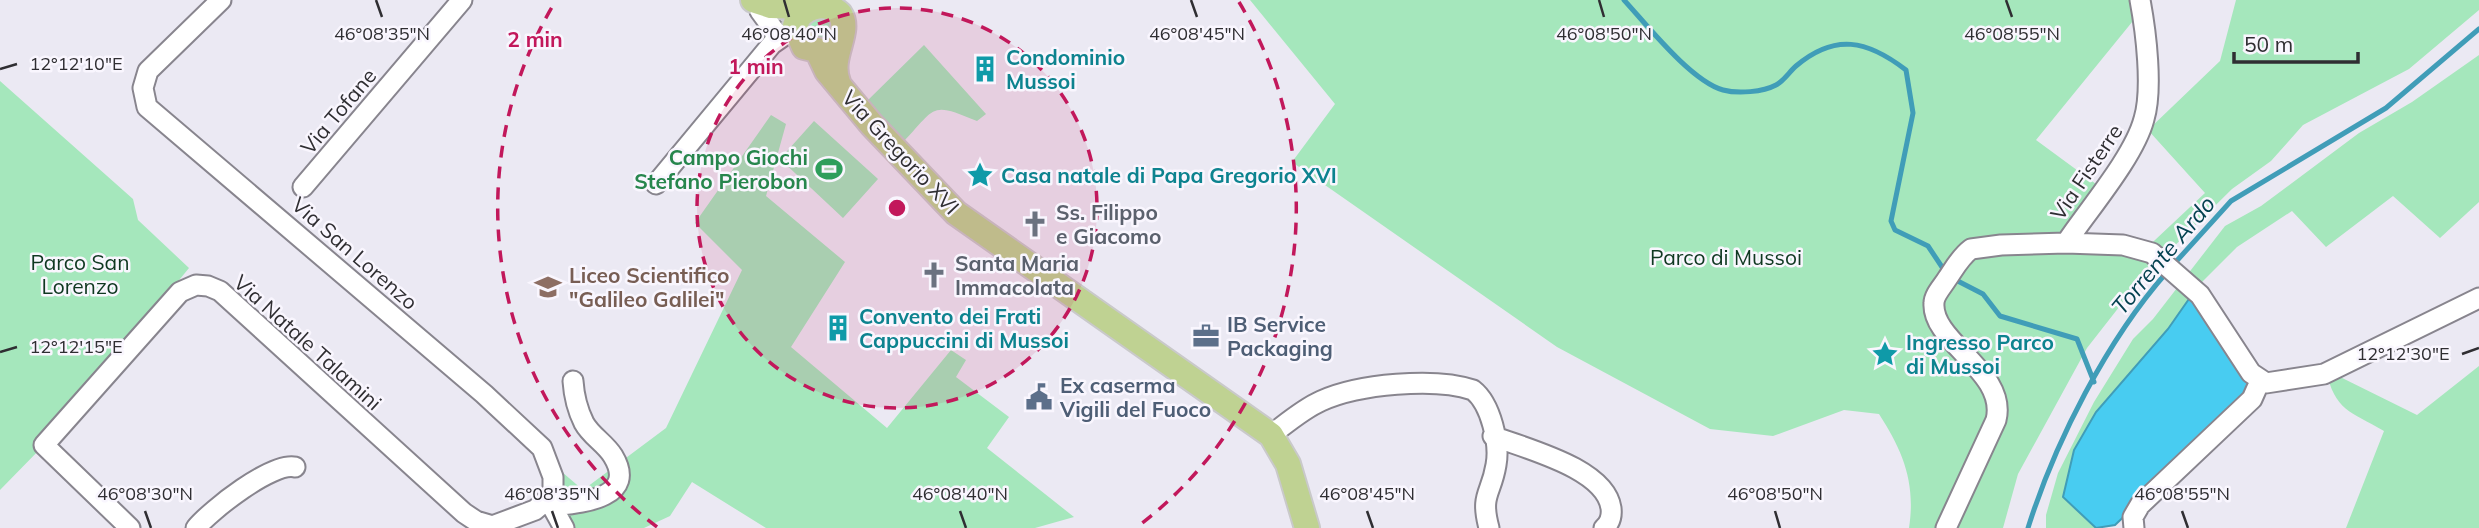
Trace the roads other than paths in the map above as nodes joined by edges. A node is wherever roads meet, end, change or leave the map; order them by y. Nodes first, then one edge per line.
1 (221, 0) edge
2 (462, 0) edge
3 (2140, 0) edge
4 (755, 4) edge
5 (817, 24) edge
6 (656, 184) dead end
7 (303, 187) dead end
8 (2066, 243) junction
9 (2479, 298) edge
10 (573, 381) dead end
11 (2260, 381) junction
12 (1271, 435) junction
13 (1493, 436) junction
14 (295, 467) dead end
15 (551, 503) junction
16 (490, 527) edge
17 (131, 528) edge
18 (196, 528) edge
19 (564, 528) edge
20 (1307, 528) edge
21 (1489, 528) edge
22 (1604, 528) edge
23 (1946, 528) edge
24 (2134, 528) edge

1 - 15 street, Via San Lorenzo
2 - 7 street, Via Tofane
3 - 8 street, Via Fisterre
4 - 5 main road
5 - 6 street
5 - 12 main road, Via Gregorio XVI
8 - 11 street
8 - 23 street
9 - 11 street
10 - 15 street
11 - 24 street
12 - 13 street
12 - 20 main road
13 - 21 street
13 - 22 street
14 - 18 street
15 - 16 street
15 - 19 street
16 - 17 street, Via Natale Talamini

